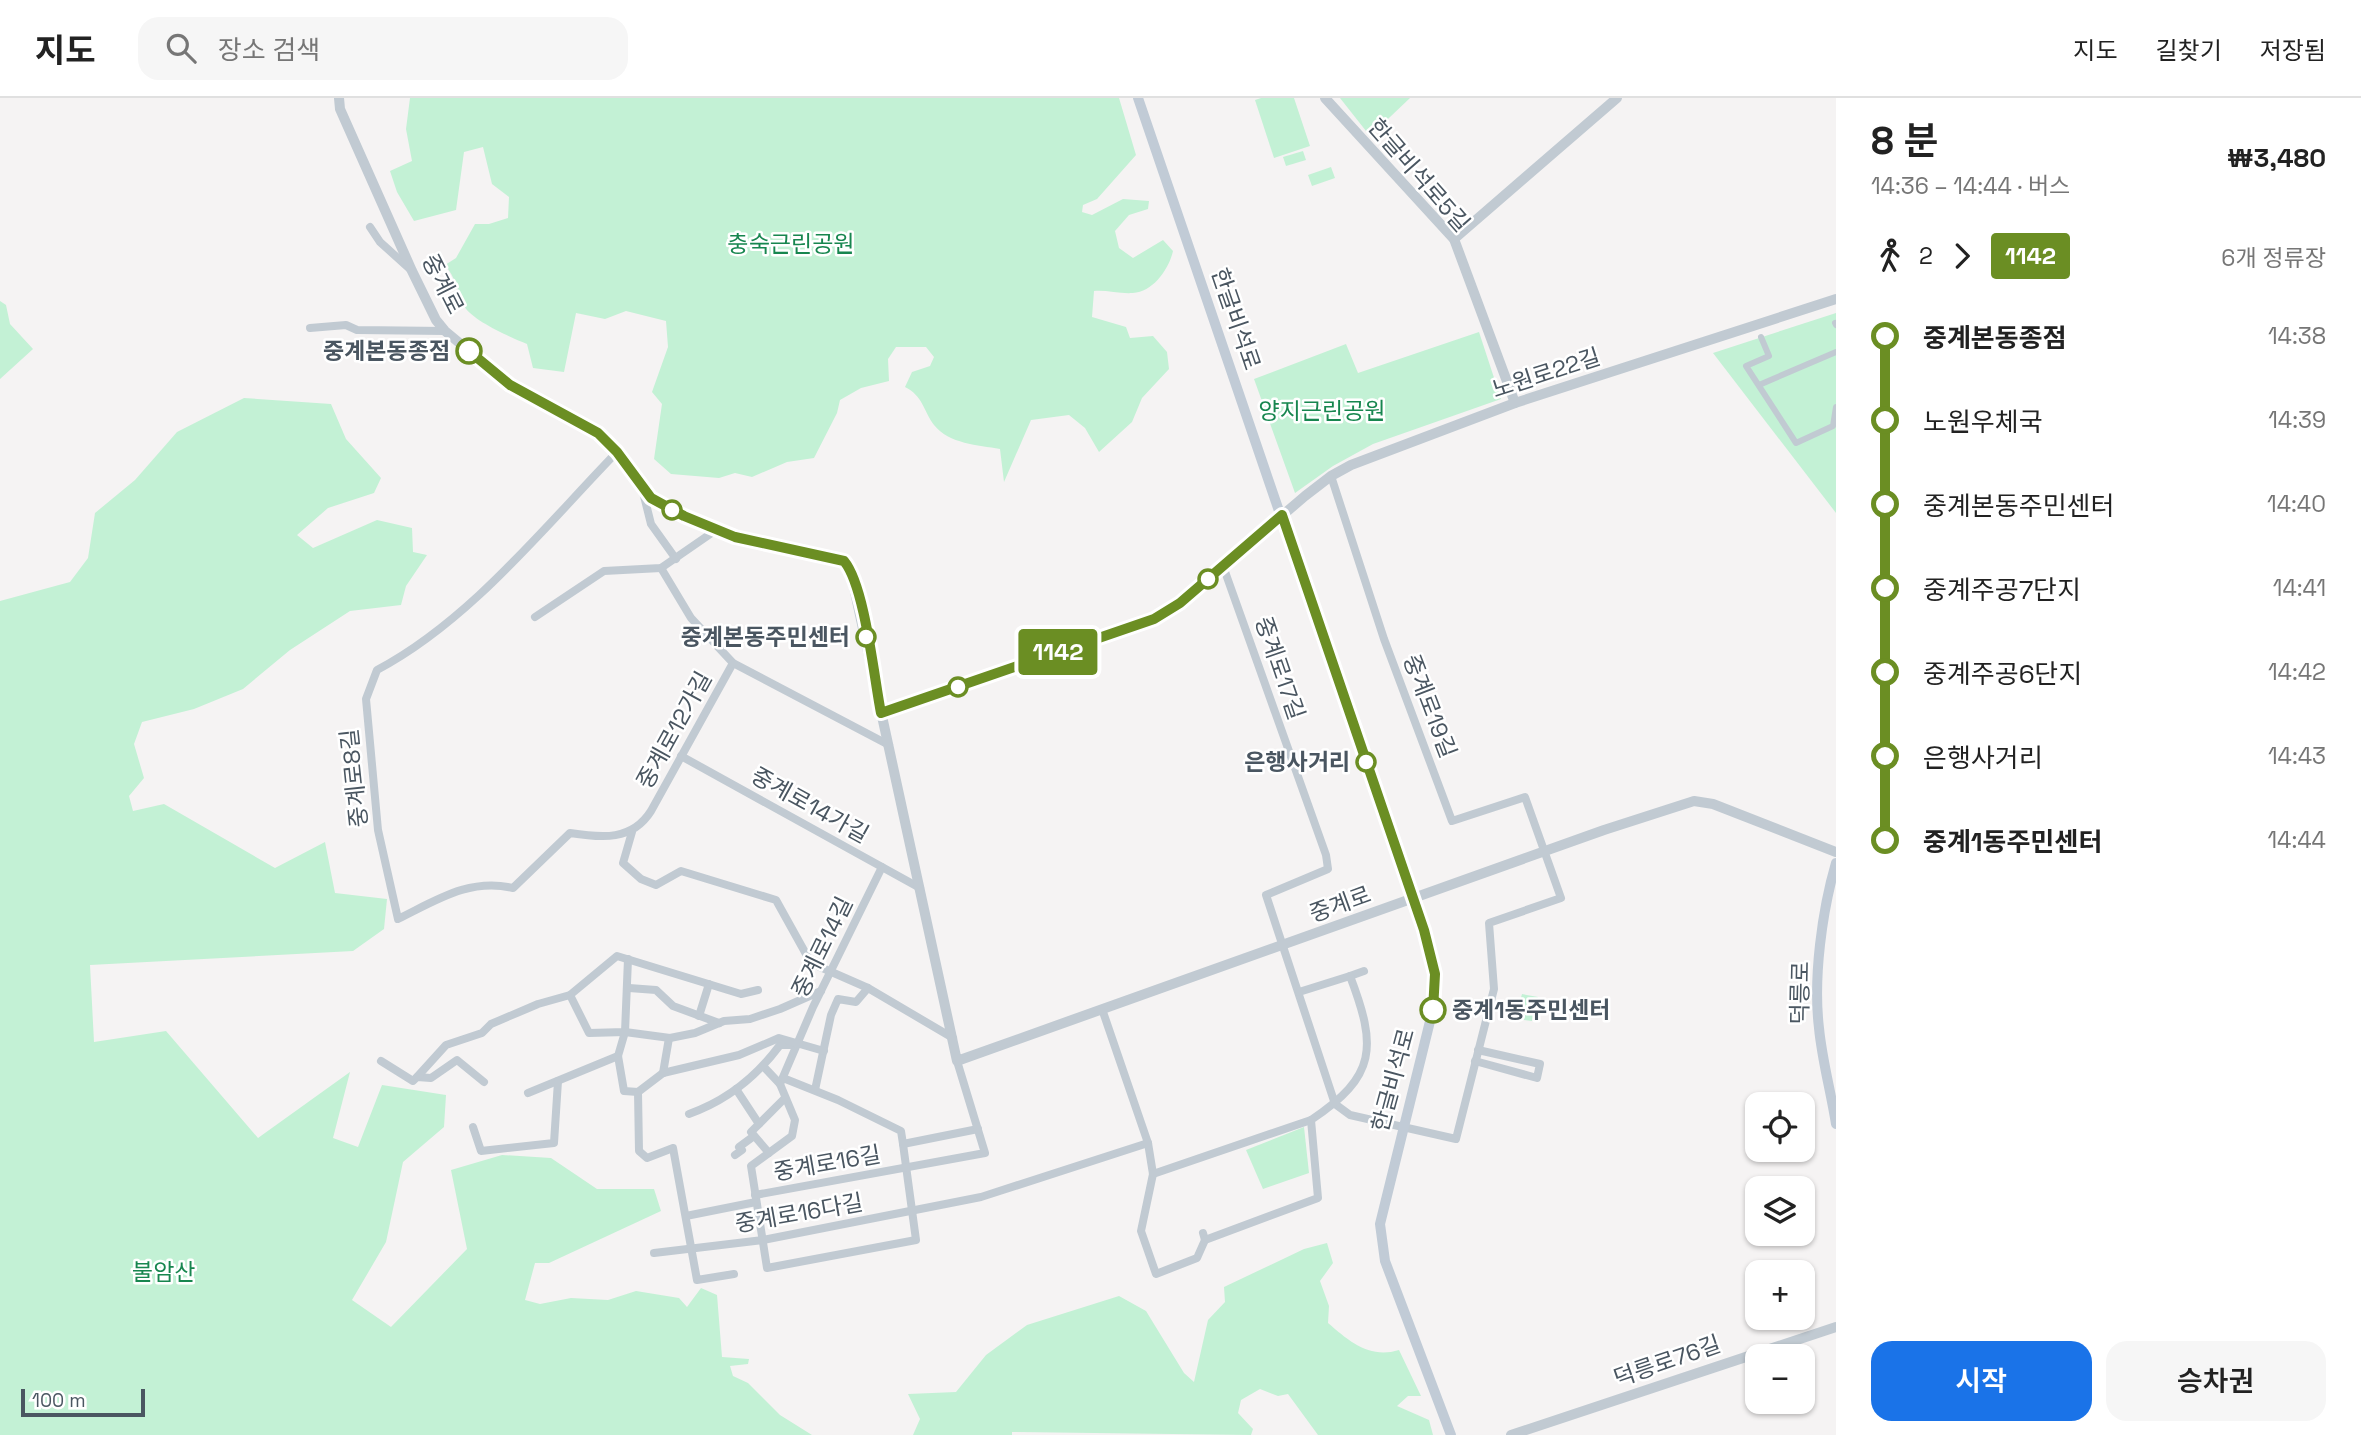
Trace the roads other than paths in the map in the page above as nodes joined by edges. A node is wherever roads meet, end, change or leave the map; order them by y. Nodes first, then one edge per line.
1 (339, 98) edge
2 (1139, 98) edge
3 (1325, 98) edge
4 (1617, 98) edge
5 (370, 227) dead end
6 (1454, 239) junction
7 (412, 271) junction
8 (1836, 299) edge
9 (310, 328) dead end
10 (445, 331) junction
11 (1761, 337) dead end
12 (1836, 352) edge
13 (1759, 385) junction
14 (1515, 403) junction
15 (1836, 407) edge
16 (617, 452) junction
17 (1331, 476) junction
18 (642, 488) junction
19 (1282, 515) junction
20 (716, 530) junction
21 (676, 559) junction
22 (1223, 566) junction
23 (661, 568) junction
24 (535, 617) dead end
25 (733, 663) junction
26 (881, 713) junction
27 (889, 745) junction
28 (681, 756) junction
29 (632, 832) junction
30 (1545, 852) junction
31 (1836, 852) edge
32 (1836, 863) edge
33 (882, 867) junction
34 (920, 888) junction
35 (1412, 898) junction
36 (1284, 945) junction
37 (628, 959) junction
38 (832, 970) junction
39 (1364, 971) dead end
40 (1350, 976) junction
41 (709, 984) junction
42 (629, 988) junction
43 (868, 988) junction
44 (758, 990) dead end
45 (821, 991) junction
46 (1299, 992) junction
47 (570, 995) junction
48 (1102, 1009) junction
49 (699, 1016) junction
50 (719, 1023) junction
51 (625, 1032) junction
52 (669, 1038) junction
53 (953, 1038) junction
54 (798, 1044) junction
55 (1478, 1050) junction
56 (824, 1051) junction
57 (618, 1056) junction
58 (957, 1060) junction
59 (381, 1061) dead end
60 (1475, 1061) junction
61 (764, 1066) junction
62 (663, 1073) junction
63 (417, 1077) junction
64 (782, 1081) junction
65 (484, 1082) dead end
66 (558, 1082) junction
67 (736, 1089) junction
68 (815, 1090) junction
69 (638, 1092) junction
70 (528, 1093) dead end
71 (785, 1097) junction
72 (1335, 1104) junction
73 (689, 1114) dead end
74 (1311, 1120) junction
75 (759, 1124) junction
76 (1836, 1124) edge
77 (1403, 1125) junction
78 (473, 1127) dead end
79 (978, 1129) junction
80 (754, 1136) junction
81 (1148, 1143) junction
82 (903, 1144) junction
83 (769, 1153) junction
84 (735, 1155) dead end
85 (907, 1168) junction
86 (1153, 1174) junction
87 (755, 1199) junction
88 (912, 1211) junction
89 (686, 1216) junction
90 (762, 1240) junction
91 (692, 1251) junction
92 (654, 1253) dead end
93 (734, 1274) dead end
94 (1836, 1326) edge
95 (1451, 1435) edge
96 (1511, 1435) edge

1 - 7 street, 중계로
2 - 19 main road, 한글비석로
3 - 6 street, 한글비석로5길
4 - 6 street
5 - 7 street
6 - 14 street, 한글비석로5길
7 - 10 street, 중계로
8 - 14 street, 노원로22길
9 - 10 street
10 - 16 street, 중계로
11 - 13 street
12 - 13 street
13 - 15 street
14 - 17 street, 노원로22길
16 - 18 street, 중계로
16 - 29 street, 중계로8길
17 - 19 street, 노원로22길
17 - 30 street, 중계로19길
18 - 20 street, 중계로
18 - 21 street, 중계로
19 - 22 street, 노원로22길
19 - 35 main road, 한글비석로
20 - 21 street
20 - 26 street, 중계로
21 - 23 street
22 - 26 street, 노원로22길
22 - 36 street, 중계로17길
23 - 24 street
23 - 25 street
25 - 27 street
25 - 28 street, 중계로12가길
26 - 27 street, 중계로
27 - 34 street, 중계로
28 - 29 street, 중계로12가길
28 - 33 street, 중계로14가길
29 - 38 street
30 - 31 street, 중계로
30 - 35 street, 중계로
30 - 55 street
32 - 76 main road, 덕릉로
33 - 34 street, 중계로14가길
33 - 38 street, 중계로14길
34 - 53 street, 중계로
35 - 36 street, 중계로
35 - 77 main road, 한글비석로
36 - 46 street
36 - 48 street, 중계로
37 - 41 street
37 - 42 street
37 - 47 street
38 - 43 street
38 - 45 street, 중계로14길
39 - 40 street
40 - 46 street
40 - 72 street
41 - 44 street
41 - 49 street
42 - 49 street
42 - 51 street
43 - 53 street
43 - 56 street
45 - 50 street
45 - 54 street, 중계로14길
46 - 72 street
47 - 51 street
47 - 63 street
48 - 58 street, 중계로
48 - 81 street
49 - 50 street
50 - 52 street
51 - 52 street
51 - 57 street
52 - 62 street
53 - 58 street, 중계로
54 - 56 street
54 - 61 street
54 - 62 street
54 - 64 street, 중계로14길
55 - 60 street
55 - 60 street
56 - 68 street
57 - 66 street
57 - 69 street
58 - 79 street, 중계로16길
59 - 63 street
60 - 77 street
61 - 64 street
61 - 67 street
62 - 69 street
63 - 65 street
64 - 68 street
64 - 71 street
66 - 70 street
66 - 78 street
67 - 73 street
67 - 75 street
68 - 82 street
69 - 89 street
71 - 75 street
71 - 83 street
72 - 74 street
72 - 77 street
74 - 86 street
74 - 86 street
75 - 80 street
77 - 95 main road, 한글비석로
79 - 82 street
79 - 85 street, 중계로16길
80 - 83 street
80 - 84 street
81 - 86 street
81 - 88 street, 중계로16다길
82 - 85 street, 중계로16길
83 - 87 street
85 - 87 street, 중계로16길
85 - 88 street
87 - 89 street, 중계로16길
87 - 90 street
88 - 90 street, 중계로16다길
88 - 90 street
89 - 91 street
90 - 91 street, 중계로16다길
91 - 92 street, 중계로16다길
91 - 93 street
94 - 96 street, 덕릉로76길

